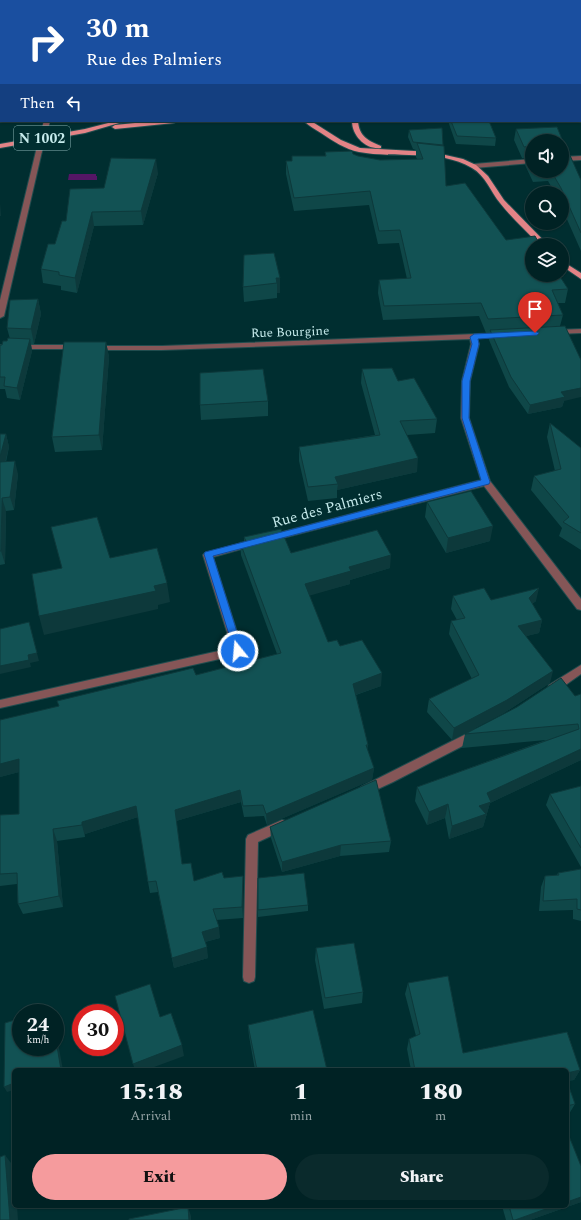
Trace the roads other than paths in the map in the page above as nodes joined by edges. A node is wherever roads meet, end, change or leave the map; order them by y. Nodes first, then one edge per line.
1 (47, 122) edge
2 (119, 122) edge
3 (164, 122) edge
4 (308, 122) edge
5 (355, 122) edge
6 (85, 130) junction
7 (0, 146) edge
8 (395, 152) junction
9 (581, 158) edge
10 (569, 159) edge
11 (525, 162) edge
12 (474, 166) junction
13 (537, 238) edge
14 (569, 268) edge
15 (581, 277) edge
16 (0, 316) edge
17 (581, 331) edge
18 (543, 333) edge
19 (512, 334) edge
20 (474, 337) junction
21 (0, 347) edge
22 (486, 482) junction
23 (581, 606) edge
24 (581, 669) edge
25 (542, 695) edge
26 (0, 704) edge
27 (488, 728) edge
28 (353, 795) edge
29 (295, 820) edge
30 (250, 978) dead end

1 - 16 street, bridge
2 - 6 main road, N 1002
3 - 6 main road, N 1002
4 - 8 main road
5 - 8 main road
6 - 7 main road, N 1002
8 - 12 main road
9 - 10 street
11 - 12 street
12 - 13 main road
14 - 15 main road
17 - 18 street
19 - 20 street, Rue Bourgine
20 - 21 street, Rue Bourgine
20 - 22 street
22 - 23 street
22 - 26 street, Rue des Palmiers
24 - 25 street
27 - 28 street
29 - 30 street

